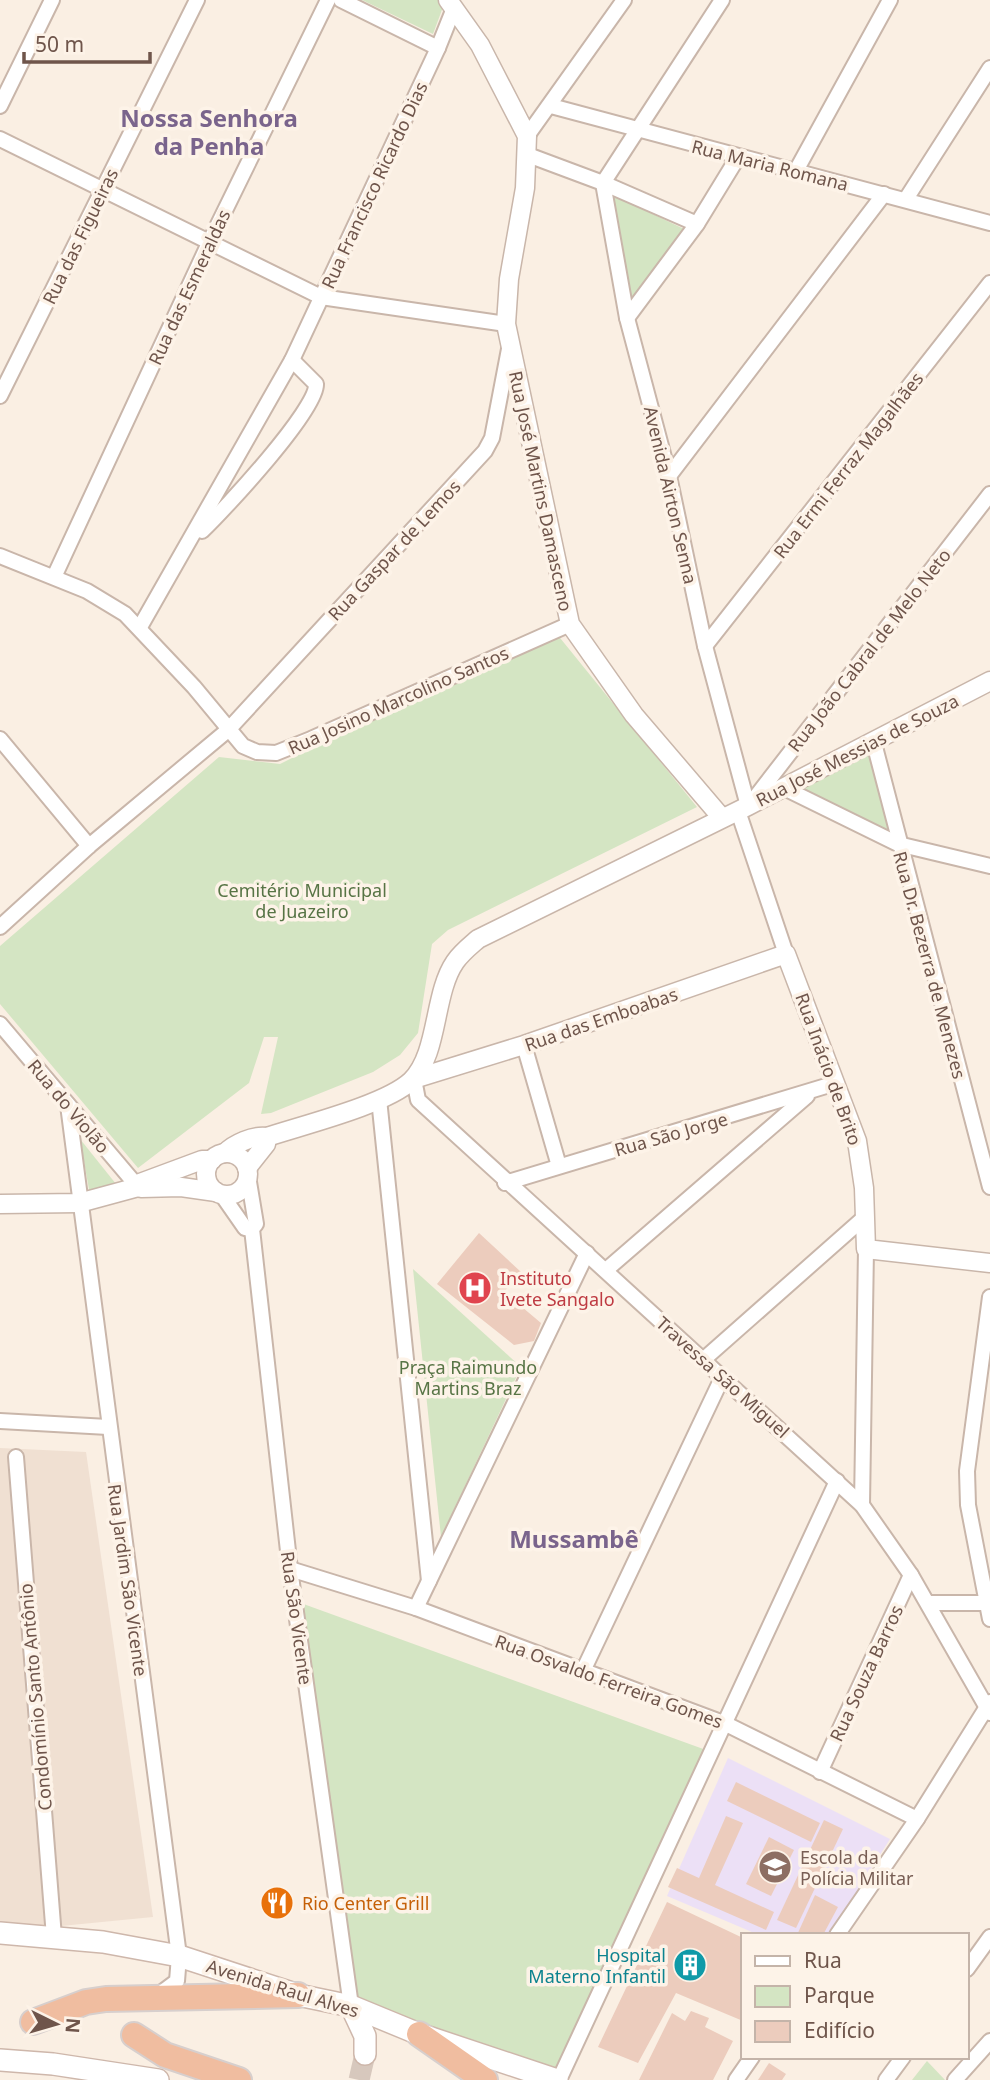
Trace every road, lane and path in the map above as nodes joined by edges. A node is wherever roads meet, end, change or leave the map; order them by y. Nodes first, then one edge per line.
1 (52, 0) edge
2 (197, 0) edge
3 (328, 0) edge
4 (341, 0) edge
5 (624, 0) edge
6 (722, 0) edge
7 (890, 0) edge
8 (451, 4) edge
9 (438, 48) junction
10 (990, 68) edge
11 (0, 106) edge
12 (551, 106) junction
13 (635, 131) junction
14 (527, 136) junction
15 (2, 144) edge
16 (528, 155) junction
17 (738, 157) junction
18 (797, 169) junction
19 (603, 183) junction
20 (103, 188) junction
21 (884, 194) junction
22 (906, 199) junction
23 (990, 223) edge
24 (697, 224) junction
25 (210, 241) junction
26 (990, 284) edge
27 (321, 297) junction
28 (628, 318) junction
29 (506, 324) junction
30 (510, 344) junction
31 (292, 360) junction
32 (0, 396) edge
33 (669, 476) junction
34 (990, 494) edge
35 (191, 541) junction
36 (0, 556) edge
37 (54, 577) junction
38 (570, 624) junction
39 (140, 627) junction
40 (705, 646) junction
41 (990, 681) edge
42 (228, 730) junction
43 (0, 739) edge
44 (874, 743) junction
45 (784, 788) junction
46 (736, 812) junction
47 (898, 844) junction
48 (89, 846) junction
49 (990, 866) edge
50 (0, 927) edge
51 (786, 954) junction
52 (0, 1024) edge
53 (524, 1045) junction
54 (414, 1079) junction
55 (836, 1083) junction
56 (811, 1093) junction
57 (379, 1099) junction
58 (68, 1105) junction
59 (267, 1137) junction
60 (218, 1157) junction
61 (559, 1166) junction
62 (248, 1172) junction
63 (505, 1183) junction
64 (138, 1187) junction
65 (990, 1187) edge
66 (219, 1194) junction
67 (79, 1203) junction
68 (0, 1204) edge
69 (866, 1216) junction
70 (252, 1229) junction
71 (866, 1249) junction
72 (587, 1254) junction
73 (990, 1263) edge
74 (606, 1269) junction
75 (990, 1297) edge
76 (703, 1360) junction
77 (722, 1378) junction
78 (0, 1421) edge
79 (107, 1427) junction
80 (16, 1457) dead end
81 (837, 1481) junction
82 (862, 1505) junction
83 (290, 1569) junction
84 (911, 1574) junction
85 (429, 1581) junction
86 (988, 1602) edge
87 (928, 1603) junction
88 (416, 1608) junction
89 (990, 1619) edge
90 (583, 1671) junction
91 (989, 1707) edge
92 (726, 1724) junction
93 (820, 1772) junction
94 (917, 1819) junction
95 (0, 1933) edge
96 (837, 1933) edge
97 (54, 1937) junction
98 (990, 1937) edge
99 (178, 1956) junction
100 (969, 1966) edge
101 (298, 1995) junction
102 (156, 1997) junction
103 (351, 2006) junction
104 (33, 2022) dead end
105 (419, 2034) junction
106 (134, 2035) dead end
107 (990, 2041) edge
108 (365, 2054) tunnel mouth
109 (751, 2059) edge
110 (902, 2059) edge
111 (0, 2060) edge
112 (158, 2080) edge
113 (239, 2080) edge
114 (485, 2080) edge
115 (558, 2080) edge
116 (736, 2080) edge
117 (886, 2080) edge
118 (955, 2080) edge

1 - 11 street
2 - 20 street, Rua das Figueiras
3 - 25 street, Rua das Esmeraldas
4 - 9 street
5 - 12 street
6 - 13 street
7 - 18 street
8 - 9 street, Rua Francisco Ricardo Dias
8 - 14 street
9 - 27 street, Rua Francisco Ricardo Dias
10 - 22 street
12 - 13 street, Rua Maria Romana
12 - 14 street
13 - 17 street, Rua Maria Romana
13 - 19 street
14 - 16 street, Rua José Martins Damasceno
15 - 20 street
16 - 19 street
16 - 29 street, Rua José Martins Damasceno
17 - 18 street, Rua Maria Romana
17 - 24 street
18 - 21 street, Rua Maria Romana
19 - 24 street
19 - 28 street, Avenida Airton Senna
20 - 25 street
20 - 32 street, Rua das Figueiras
21 - 22 street, Rua Maria Romana
21 - 33 street
22 - 23 street, Rua Maria Romana
24 - 28 street
25 - 27 street
25 - 37 street, Rua das Esmeraldas
26 - 40 street, Rua Ermi Ferraz Magalhães
27 - 29 street
27 - 31 street, Rua Francisco Ricardo Dias
28 - 33 street, Avenida Airton Senna
29 - 30 street, Rua José Martins Damasceno
30 - 38 street, Rua José Martins Damasceno
30 - 42 street, Rua Gaspar de Lemos
31 - 35 street, Rua Francisco Ricardo Dias
31 - 35 street, Rua Francisco Ricardo Dias
33 - 40 street, Avenida Airton Senna
34 - 46 street, Rua João Cabral de Melo Neto
35 - 39 street, Rua Francisco Ricardo Dias
36 - 37 street, Rua Josino Marcolino Santos
37 - 39 street, Rua Josino Marcolino Santos
38 - 42 street, Rua Josino Marcolino Santos
38 - 46 street, Rua José Martins Damasceno
39 - 42 street, Rua Josino Marcolino Santos
40 - 46 street, Avenida Airton Senna
41 - 44 street, Rua José Messias de Souza
42 - 48 street, Rua Gaspar de Lemos
43 - 48 street
44 - 45 street, Rua José Messias de Souza
44 - 47 street, Rua Dr. Bezerra de Menezes
45 - 46 street, Rua José Messias de Souza
45 - 47 street
46 - 51 street, Rua Inácio de Brito
46 - 54 street, Rua José Messias de Souza
47 - 49 street
47 - 65 street, Rua Dr. Bezerra de Menezes
48 - 50 street, Rua Gaspar de Lemos
51 - 53 street, Rua das Emboabas
51 - 55 street, Rua Inácio de Brito
52 - 58 street, Rua do Violão
53 - 54 street, Rua das Emboabas
53 - 61 street
54 - 57 street, Rua das Emboabas
54 - 63 street, Travessa São Miguel
55 - 56 street, Rua São Jorge
55 - 69 street, Rua Inácio de Brito
56 - 61 street, Rua São Jorge
56 - 74 street
57 - 59 street, Rua das Emboabas
57 - 85 street
58 - 64 street, Rua do Violão
58 - 67 street, Rua Jardim São Vicente
59 - 60 street
59 - 62 street
60 - 62 street
60 - 64 street
60 - 66 street
61 - 63 street, Rua São Jorge
62 - 66 street
62 - 70 street, Rua São Vicente
63 - 72 street, Travessa São Miguel
64 - 66 street
64 - 67 street
66 - 70 street
67 - 68 street
67 - 79 street, Rua Jardim São Vicente
69 - 71 street, Rua Inácio de Brito
69 - 76 street
70 - 83 street, Rua São Vicente
71 - 73 street
71 - 82 street, Rua Inácio de Brito
72 - 74 street, Travessa São Miguel
72 - 85 street
74 - 76 street, Travessa São Miguel
75 - 86 street
76 - 77 street, Travessa São Miguel
77 - 81 street, Travessa São Miguel
77 - 90 street
78 - 79 street
79 - 99 street, Rua Jardim São Vicente
80 - 97 street, Condomínio Santo Antônio
81 - 82 street, Travessa São Miguel
81 - 92 street
82 - 84 street, Travessa São Miguel
83 - 88 street, Rua Osvaldo Ferreira Gomes
83 - 103 street, Rua São Vicente
84 - 87 street, Travessa São Miguel
84 - 93 street, Rua Souza Barros
85 - 88 street
86 - 87 street
86 - 89 street
87 - 91 street, Travessa São Miguel
88 - 90 street, Rua Osvaldo Ferreira Gomes
90 - 92 street, Rua Osvaldo Ferreira Gomes
91 - 94 street
92 - 93 street, Rua Osvaldo Ferreira Gomes
92 - 115 street
93 - 94 street, Rua Osvaldo Ferreira Gomes
94 - 96 street
95 - 97 main road, Avenida Raul Alves
97 - 99 main road, Avenida Raul Alves
98 - 100 street
99 - 101 main road, Avenida Raul Alves
99 - 102 street
101 - 102 highway
101 - 103 main road, Avenida Raul Alves
102 - 104 highway
103 - 105 main road, Avenida Raul Alves
103 - 108 main road
105 - 114 highway
105 - 115 main road, Avenida Raul Alves
106 - 113 highway
107 - 118 street
109 - 116 street
110 - 117 street
111 - 112 main road

